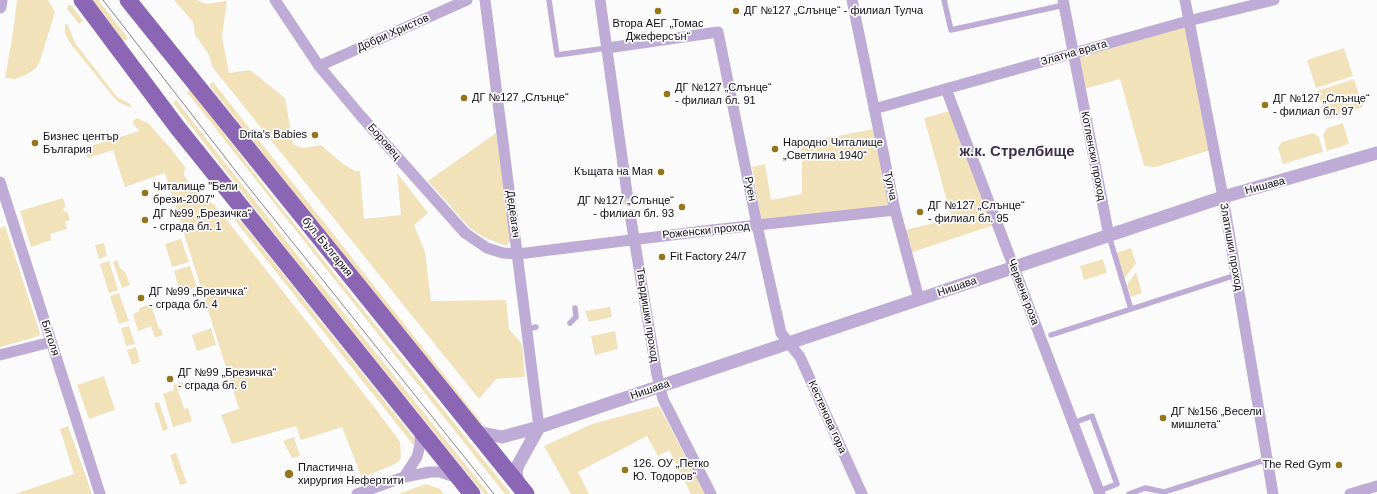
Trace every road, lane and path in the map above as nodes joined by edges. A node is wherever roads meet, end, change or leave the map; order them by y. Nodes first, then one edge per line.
1 (1, 0) edge
2 (82, 0) edge
3 (128, 0) edge
4 (275, 0) edge
5 (467, 0) edge
6 (485, 0) edge
7 (549, 0) edge
8 (600, 0) edge
9 (852, 0) edge
10 (944, 0) edge
11 (1185, 0) edge
12 (1274, 0) edge
13 (1064, 2) edge
14 (0, 7) edge
15 (1188, 21) junction
16 (607, 48) junction
17 (1073, 53) junction
18 (319, 66) junction
19 (946, 89) junction
20 (874, 109) junction
21 (1377, 153) edge
22 (0, 182) edge
23 (627, 193) tunnel mouth
24 (1223, 197) junction
25 (895, 210) junction
26 (631, 220) tunnel mouth
27 (757, 225) junction
28 (1109, 236) junction
29 (634, 239) junction
30 (518, 254) junction
31 (1014, 268) junction
32 (1236, 275) junction
33 (919, 299) junction
34 (575, 308) dead end
35 (1131, 309) junction
36 (570, 323) dead end
37 (1051, 335) dead end
38 (52, 342) junction
39 (789, 343) junction
40 (0, 355) edge
41 (660, 386) junction
42 (1073, 423) junction
43 (539, 427) junction
44 (420, 429) junction
45 (473, 429) junction
46 (1268, 459) junction
47 (404, 477) junction
48 (460, 480) junction
49 (1377, 486) edge
50 (522, 489) edge
51 (1100, 493) edge
52 (100, 494) edge
53 (357, 494) edge
54 (472, 494) edge
55 (711, 494) edge
56 (862, 494) edge
57 (1129, 494) edge
58 (1273, 494) edge
59 (1350, 494) edge

1 - 14 street
2 - 44 main road
3 - 45 main road, бул. България
4 - 18 street, Боровец
5 - 18 street, Добри Христов
6 - 30 street, Дедеагач
7 - 16 lane
8 - 16 street
9 - 20 street, Тулча
10 - 13 lane
11 - 15 street, Златишки проход
12 - 15 street, Златна врата
13 - 17 street, Котленски проход
15 - 17 street, Златна врата
15 - 24 street, Златишки проход
16 - 23 street
16 - 27 street, Руен
17 - 19 street, Златна врата
17 - 28 street, Котленски проход
18 - 30 street, Боровец
19 - 20 street, Златна врата
19 - 31 street, Червена роза
20 - 25 street, Тулча
21 - 24 street, Нишава
22 - 38 street, Битоля
24 - 28 street, Нишава
24 - 32 street, Златишки проход
25 - 27 street, Роженски проход
25 - 33 street, Тулча
26 - 29 street, Твърдишки проход
27 - 29 street, Роженски проход
27 - 39 street, Руен
28 - 31 street, Нишава
28 - 35 lane, Котленски проход
29 - 30 street, Роженски проход
29 - 41 street, Твърдишки проход
30 - 43 street, Дедеагач
31 - 33 street, Нишава
31 - 42 street, Червена роза
32 - 35 lane
32 - 46 street, Златишки проход
33 - 39 street, Нишава
34 - 36 lane
35 - 37 lane
38 - 40 street
38 - 52 street, Битоля
39 - 41 street, Нишава
39 - 56 street, Кестенова гора
41 - 43 street, Нишава
41 - 55 street, Твърдишки проход
42 - 51 street, Червена роза
42 - 51 lane
43 - 45 street, Нишава
43 - 50 street
44 - 47 street
44 - 48 main road
45 - 50 main road, бул. България
46 - 57 lane
46 - 58 street, Златишки проход
47 - 48 street
47 - 53 street
48 - 54 main road
49 - 59 street

